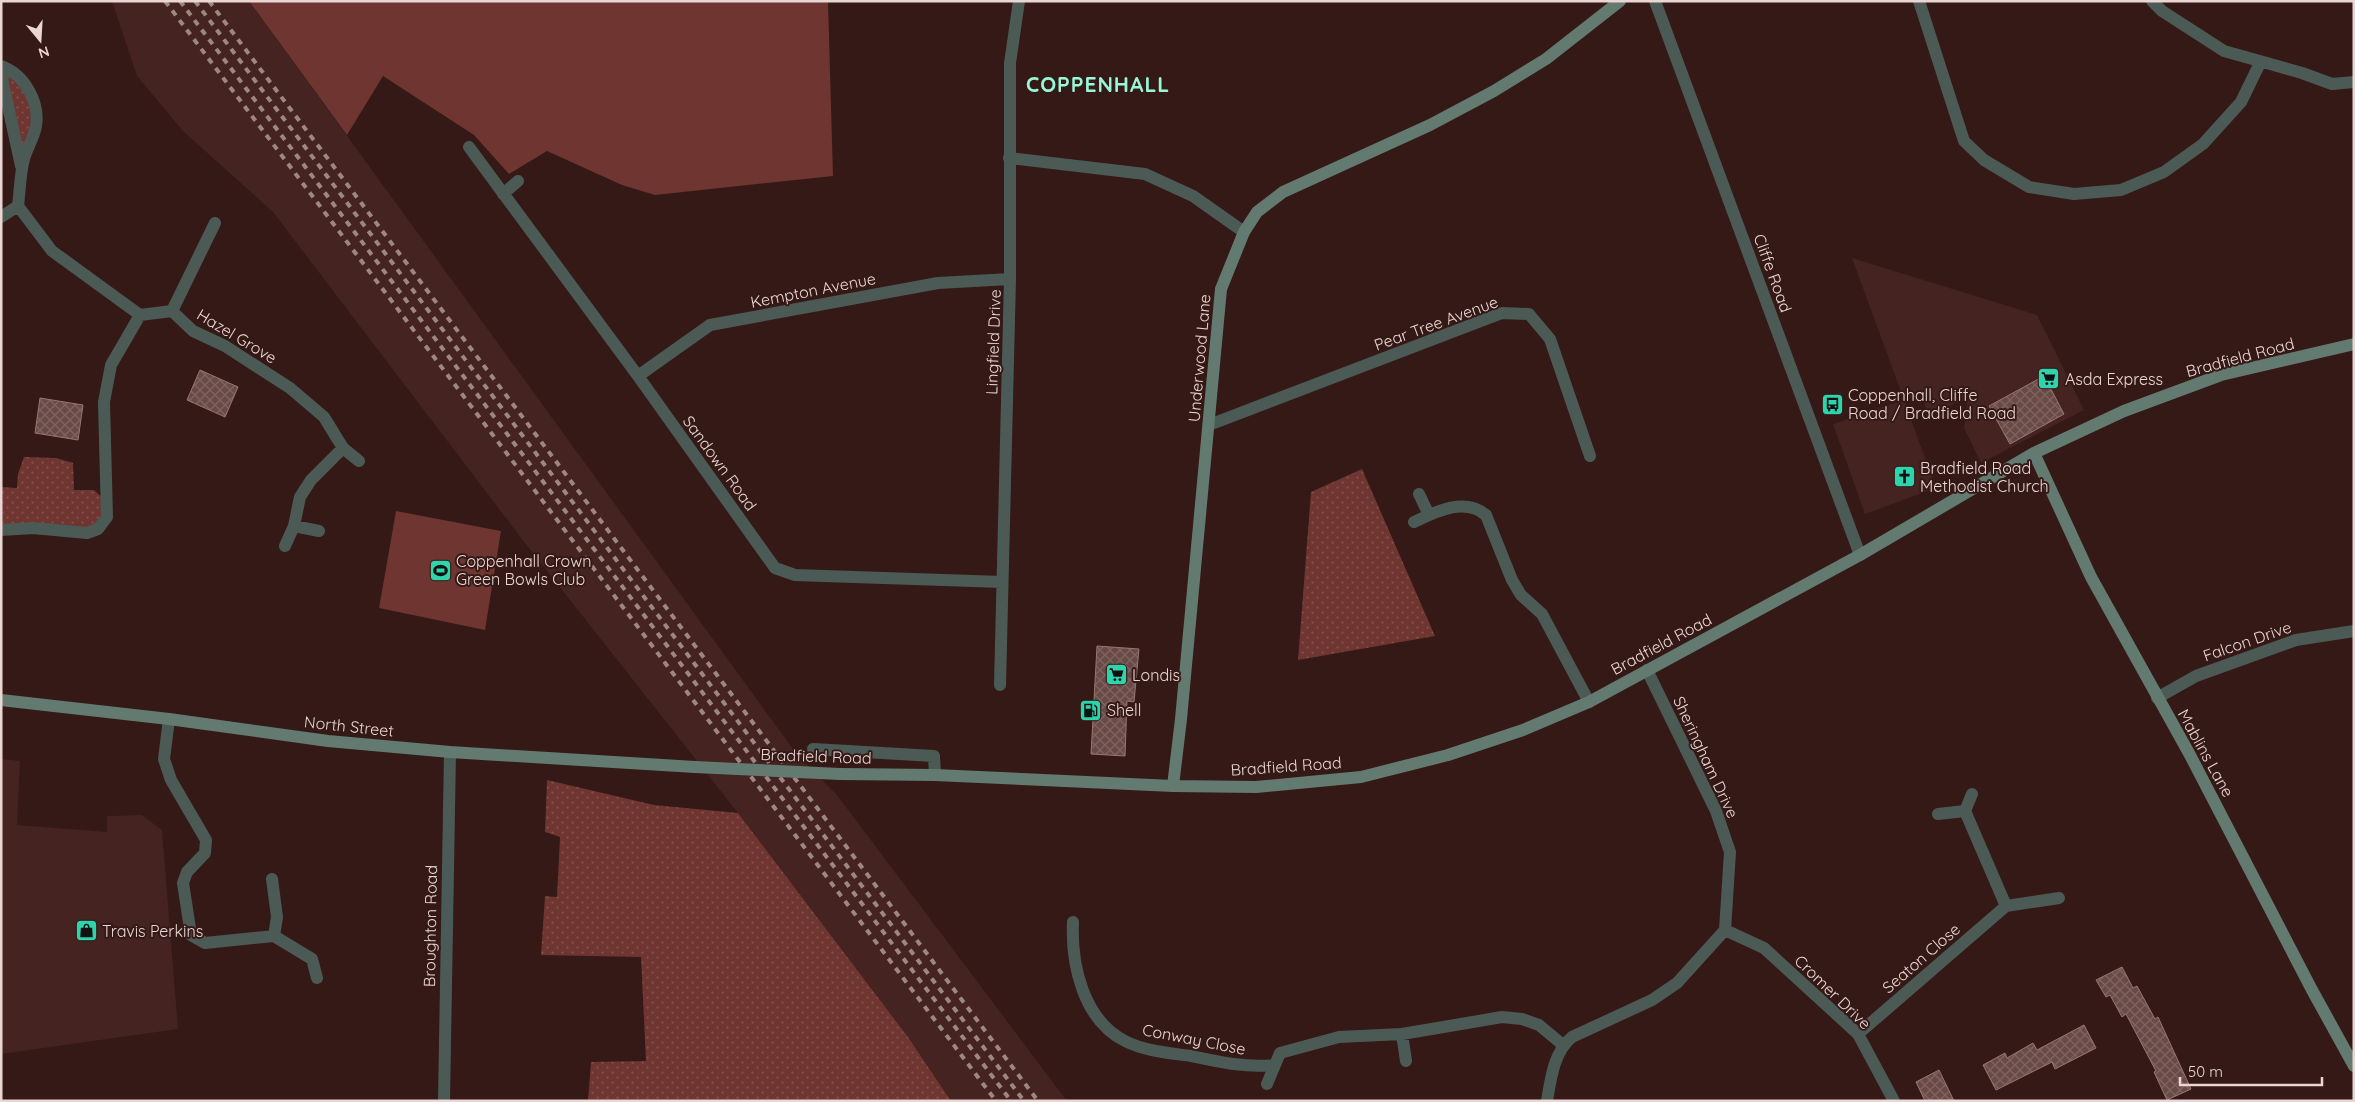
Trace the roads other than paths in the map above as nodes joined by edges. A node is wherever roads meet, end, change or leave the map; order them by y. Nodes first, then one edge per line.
1 (1019, 1) edge
2 (1620, 1) edge
3 (1655, 1) edge
4 (1919, 1) edge
5 (2152, 1) edge
6 (2260, 63) junction
7 (1, 66) edge
8 (1, 74) edge
9 (2354, 82) edge
10 (469, 147) dead end
11 (1009, 158) junction
12 (22, 171) junction
13 (518, 181) dead end
14 (503, 194) junction
15 (18, 206) junction
16 (1, 217) edge
17 (215, 223) dead end
18 (1244, 232) junction
19 (1010, 279) junction
20 (172, 311) junction
21 (140, 315) junction
22 (2354, 344) edge
23 (638, 376) junction
24 (1209, 425) junction
25 (343, 448) junction
26 (2034, 453) junction
27 (1590, 456) dead end
28 (359, 461) dead end
29 (1419, 494) dead end
30 (1428, 515) junction
31 (1414, 522) dead end
32 (294, 526) junction
33 (1, 530) edge
34 (319, 531) dead end
35 (284, 546) dead end
36 (1860, 555) junction
37 (1002, 582) junction
38 (2354, 631) edge
39 (1647, 670) junction
40 (1000, 685) dead end
41 (2157, 698) junction
42 (1, 700) edge
43 (1589, 702) junction
44 (169, 719) junction
45 (813, 749) dead end
46 (450, 752) junction
47 (695, 767) joint
48 (935, 775) junction
49 (1173, 786) junction
50 (1972, 794) dead end
51 (1965, 811) junction
52 (1938, 814) dead end
53 (272, 879) dead end
54 (2059, 898) dead end
55 (2006, 906) junction
56 (1073, 922) dead end
57 (1725, 930) junction
58 (274, 936) junction
59 (317, 978) dead end
60 (1402, 1034) junction
61 (1858, 1034) junction
62 (1563, 1045) junction
63 (1406, 1061) dead end
64 (1274, 1064) junction
65 (2354, 1066) edge
66 (1267, 1084) dead end
67 (444, 1101) edge
68 (1547, 1101) edge
69 (1894, 1101) edge

1 - 11 street, Lingfield Drive
2 - 18 main road, Underwood Lane
3 - 36 street, Cliffe Road
4 - 6 street
5 - 6 street
6 - 9 street
7 - 12 street
8 - 12 street
10 - 14 street, Sandown Road
11 - 18 street
11 - 19 street, Lingfield Drive
12 - 15 street
13 - 14 street
14 - 23 street, Sandown Road
15 - 16 street
15 - 21 street
17 - 20 street
18 - 24 main road, Underwood Lane
19 - 23 street, Kempton Avenue
19 - 37 street, Lingfield Drive
20 - 21 street, Hazel Grove
20 - 25 street, Hazel Grove
21 - 33 street
22 - 26 main road, Bradfield Road
23 - 37 street, Sandown Road
24 - 27 street, Pear Tree Avenue
24 - 49 main road, Underwood Lane
25 - 28 street, Hazel Grove
25 - 32 street
26 - 36 main road, Bradfield Road
26 - 41 main road, Mablins Lane
29 - 30 street
30 - 31 street
30 - 43 street
32 - 34 street
32 - 35 street
36 - 39 main road, Bradfield Road
37 - 40 street, Lingfield Drive
38 - 41 street, Falcon Drive
39 - 43 main road, Bradfield Road
39 - 57 street, Sheringham Drive
41 - 65 main road, Mablins Lane
42 - 44 main road, North Street
43 - 49 main road, Bradfield Road
44 - 46 main road, North Street
44 - 58 street
45 - 48 street, Bradfield Road
46 - 47 main road, North Street
46 - 67 street, Broughton Road
47 - 48 main road, Bradfield Road, bridge
48 - 49 main road, Bradfield Road
50 - 51 street
51 - 52 street
51 - 55 street
53 - 58 street
54 - 55 street
55 - 61 street, Seaton Close
56 - 64 street, Conway Close
57 - 61 street, Cromer Drive
57 - 62 street
58 - 59 street
60 - 62 street
60 - 63 street
60 - 64 street
61 - 69 street, Cromer Drive
62 - 68 street
64 - 66 street

